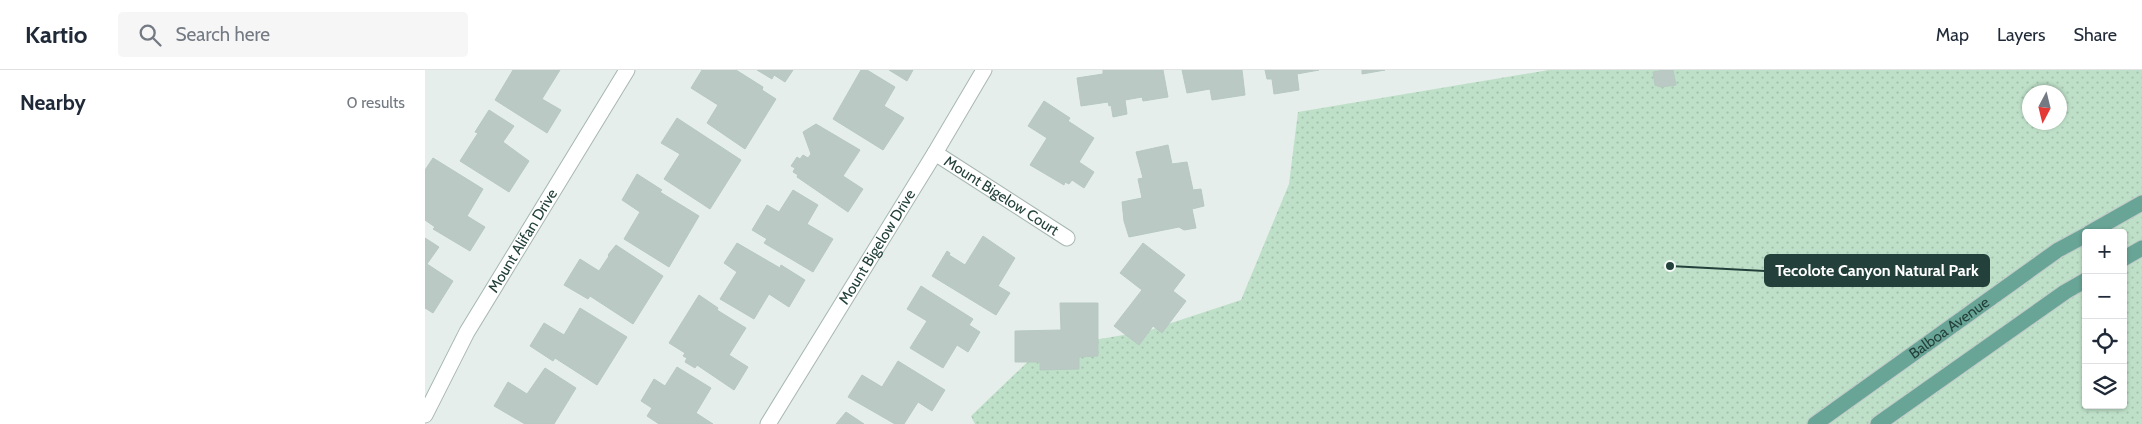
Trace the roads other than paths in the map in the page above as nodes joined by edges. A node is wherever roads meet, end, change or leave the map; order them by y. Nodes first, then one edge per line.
1 (627, 70) edge
2 (984, 70) edge
3 (935, 153) junction
4 (2142, 203) edge
5 (2096, 229) edge
6 (2082, 237) edge
7 (1067, 238) dead end
8 (2142, 248) edge
9 (2127, 257) edge
10 (2082, 282) edge
11 (425, 415) edge
12 (768, 424) edge
13 (1815, 424) edge
14 (1878, 424) edge

1 - 11 street, Mount Alifan Drive
2 - 3 street, Mount Bigelow Drive
3 - 7 street, Mount Bigelow Court
3 - 12 street, Mount Bigelow Drive
4 - 5 main road
6 - 13 main road, Balboa Avenue
8 - 9 main road
10 - 14 main road

